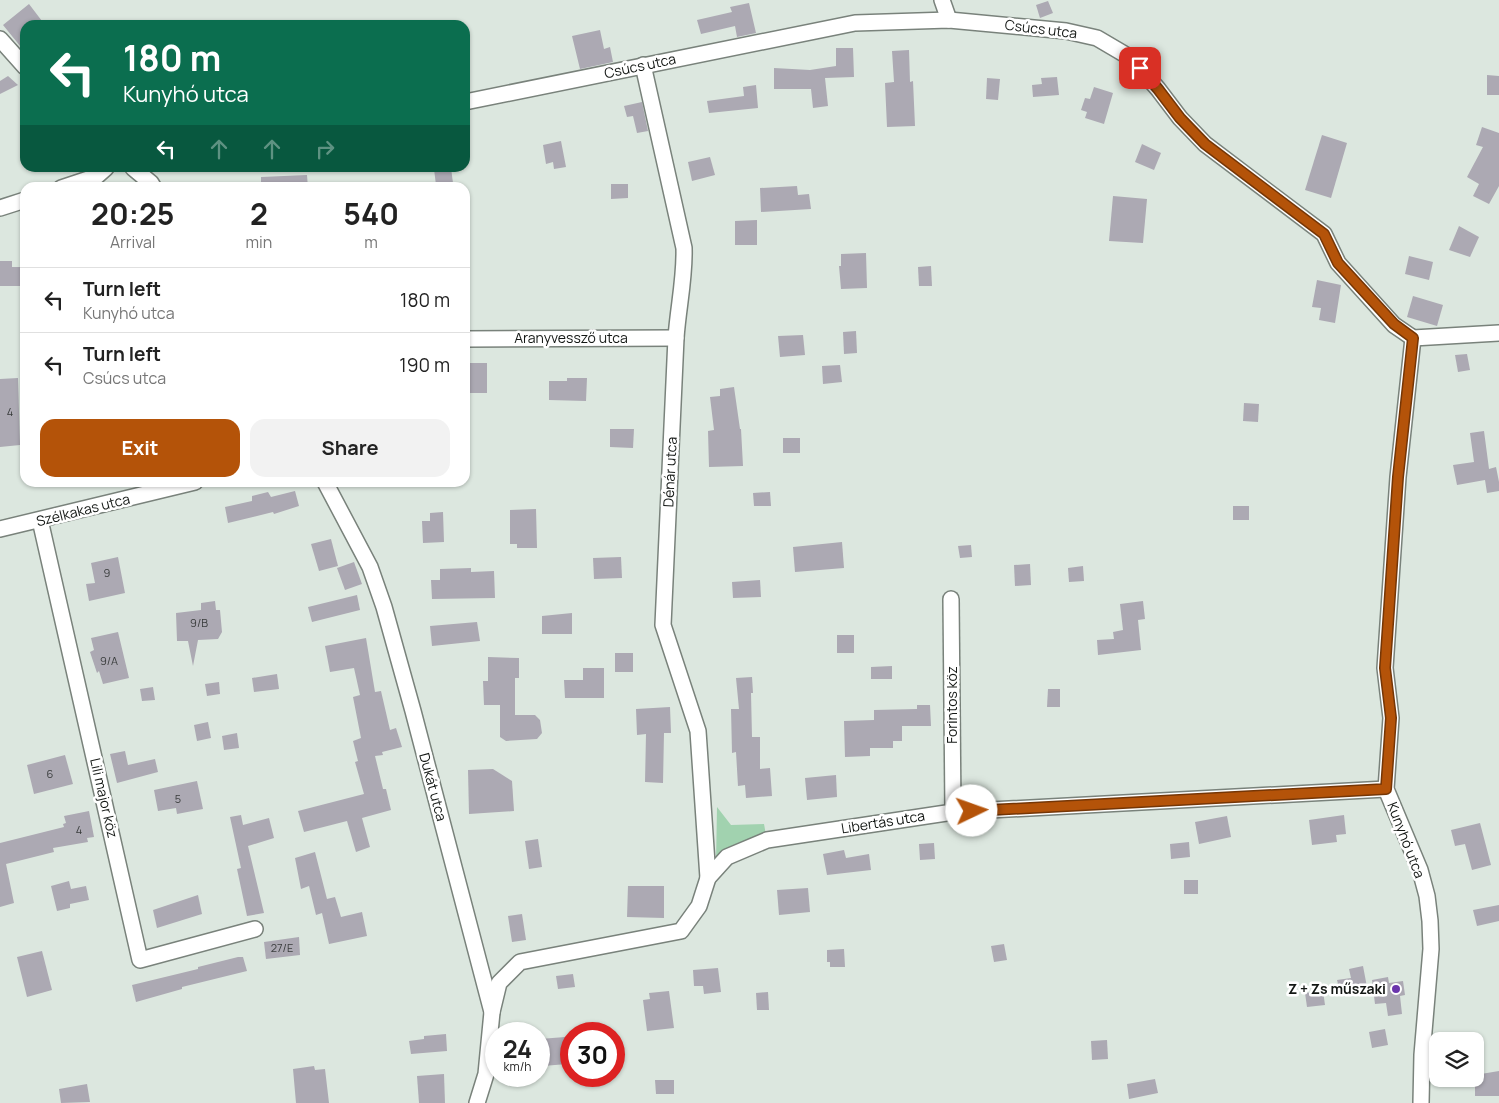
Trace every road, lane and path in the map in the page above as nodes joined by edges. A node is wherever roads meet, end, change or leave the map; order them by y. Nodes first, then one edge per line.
1 (942, 0) edge
2 (949, 20) junction
3 (0, 39) edge
4 (20, 61) edge
5 (642, 66) junction
6 (470, 101) edge
7 (102, 172) edge
8 (138, 172) edge
9 (79, 182) edge
10 (150, 182) edge
11 (20, 202) edge
12 (0, 208) edge
13 (1499, 333) edge
14 (676, 338) junction
15 (1413, 338) junction
16 (470, 339) edge
17 (175, 487) edge
18 (328, 487) edge
19 (40, 520) junction
20 (0, 529) edge
21 (951, 599) dead end
22 (1386, 789) junction
23 (953, 812) junction
24 (708, 878) junction
25 (256, 928) dead end
26 (492, 1012) junction
27 (477, 1103) edge
28 (1421, 1103) edge

1 - 2 street
2 - 5 street, Csúcs utca
2 - 15 street, Csúcs utca
3 - 4 street
5 - 6 street, Csúcs utca
5 - 14 street, Dénár utca
7 - 9 street
8 - 10 street
11 - 12 street
13 - 15 street
14 - 16 street, Aranyvessző utca
14 - 24 street, Dénár utca
15 - 22 street, Kunyhó utca
17 - 19 street, Szélkakas utca
18 - 26 street, Dukát utca
19 - 20 street, Szélkakas utca
19 - 25 street, Lili major köz
21 - 23 street, Forintos köz
22 - 23 street, Libertás utca
22 - 28 street, Kunyhó utca
23 - 24 street, Libertás utca
24 - 26 street, Libertás utca
26 - 27 street, Dukát utca

